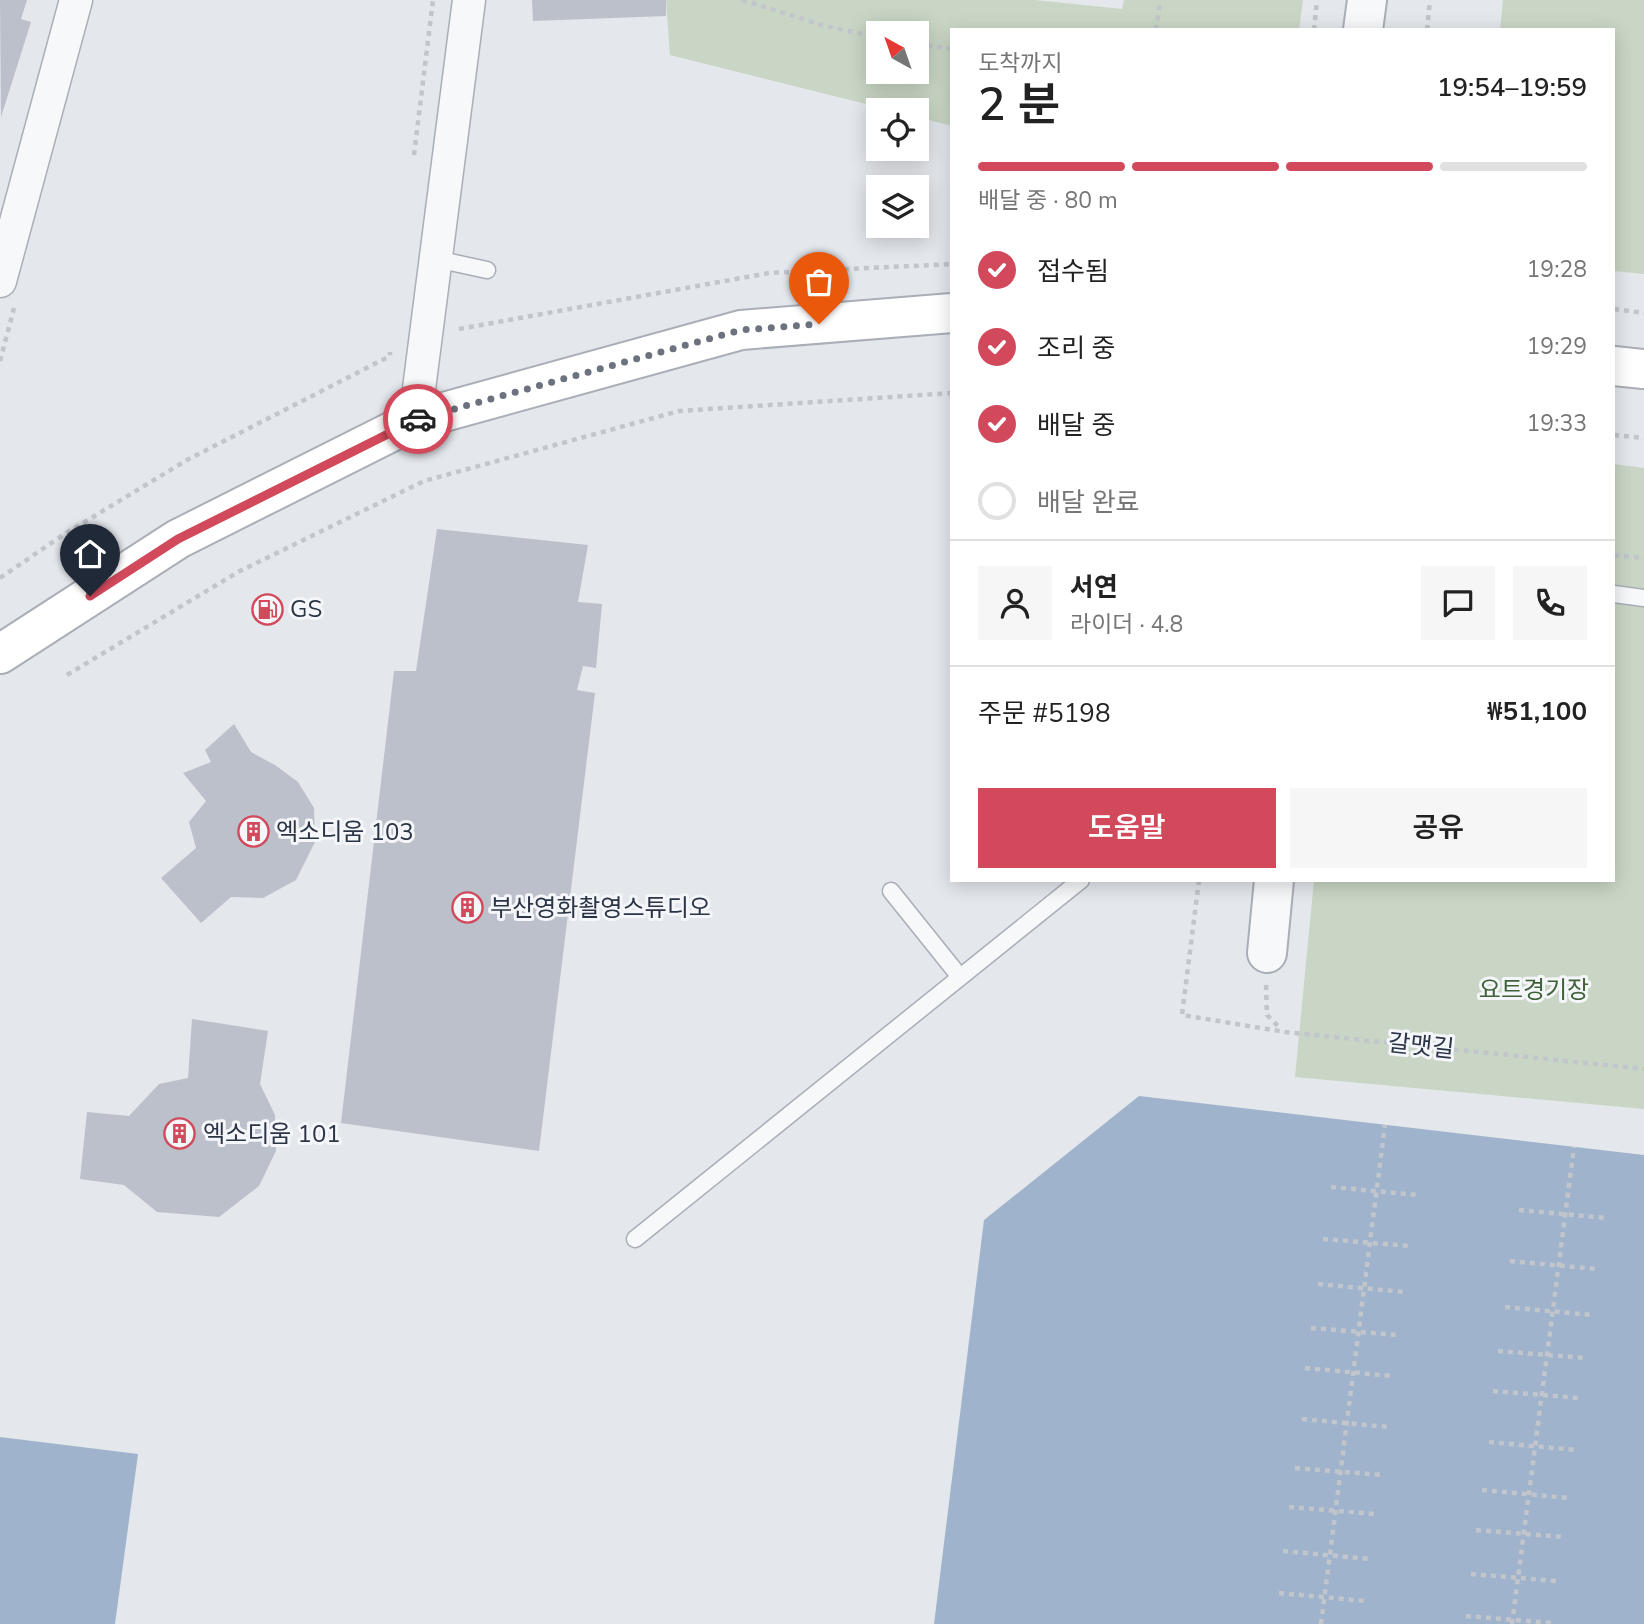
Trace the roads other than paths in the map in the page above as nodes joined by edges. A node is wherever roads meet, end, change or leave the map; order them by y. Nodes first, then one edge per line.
1 (76, 0) edge
2 (469, 0) edge
3 (1367, 0) edge
4 (1363, 28) edge
5 (436, 260) junction
6 (487, 270) dead end
7 (0, 281) edge
8 (950, 313) edge
9 (1615, 366) edge
10 (1644, 369) edge
11 (415, 420) junction
12 (1615, 594) edge
13 (1644, 598) edge
14 (0, 654) edge
15 (1079, 882) edge
16 (1274, 882) edge
17 (891, 891) dead end
18 (1267, 953) road end
19 (960, 978) junction
20 (635, 1239) dead end

1 - 7 street
2 - 5 street
3 - 4 street
5 - 6 lane
5 - 11 street
8 - 11 main road
9 - 10 main road
11 - 14 main road
12 - 13 lane
15 - 19 lane
16 - 18 street
17 - 19 lane
19 - 20 lane

